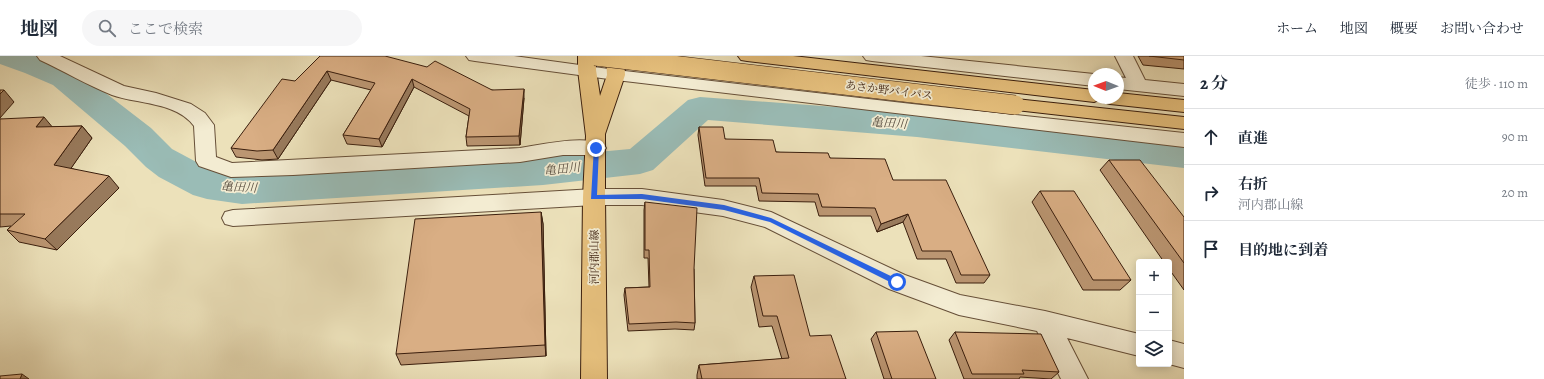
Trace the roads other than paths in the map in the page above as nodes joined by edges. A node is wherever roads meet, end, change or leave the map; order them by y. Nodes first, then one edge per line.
1 (46, 56) edge
2 (475, 56) edge
3 (615, 56) edge
4 (747, 56) edge
5 (872, 56) edge
6 (1124, 56) edge
7 (589, 61) edge
8 (616, 75) junction
9 (1088, 79) edge
10 (1124, 84) edge
11 (1138, 85) junction
12 (1184, 90) edge
13 (1014, 96) junction
14 (1088, 96) edge
15 (1124, 100) edge
16 (1184, 106) edge
17 (1184, 124) edge
18 (1184, 140) edge
19 (596, 142) junction
20 (594, 197) junction
21 (233, 218) dead end
22 (1045, 322) junction
23 (1136, 344) edge
24 (1172, 353) edge
25 (1184, 356) edge
26 (594, 379) edge
27 (1075, 379) edge

1 - 19 street
2 - 7 street
3 - 8 main road, 河内郡山線
4 - 13 main road, あさか野バイパス
5 - 9 street
6 - 11 street
7 - 8 street
7 - 13 main road, あさか野バイパス, bridge
7 - 19 main road, 河内郡山線
8 - 18 street
8 - 19 main road, 河内郡山線
10 - 11 street
11 - 12 street
13 - 14 main road, あさか野バイパス
13 - 17 main road, あさか野バイパス
15 - 16 main road
19 - 20 main road, 河内郡山線
20 - 21 street
20 - 22 street
20 - 26 main road, 河内郡山線
22 - 23 street
22 - 27 street
24 - 25 street

